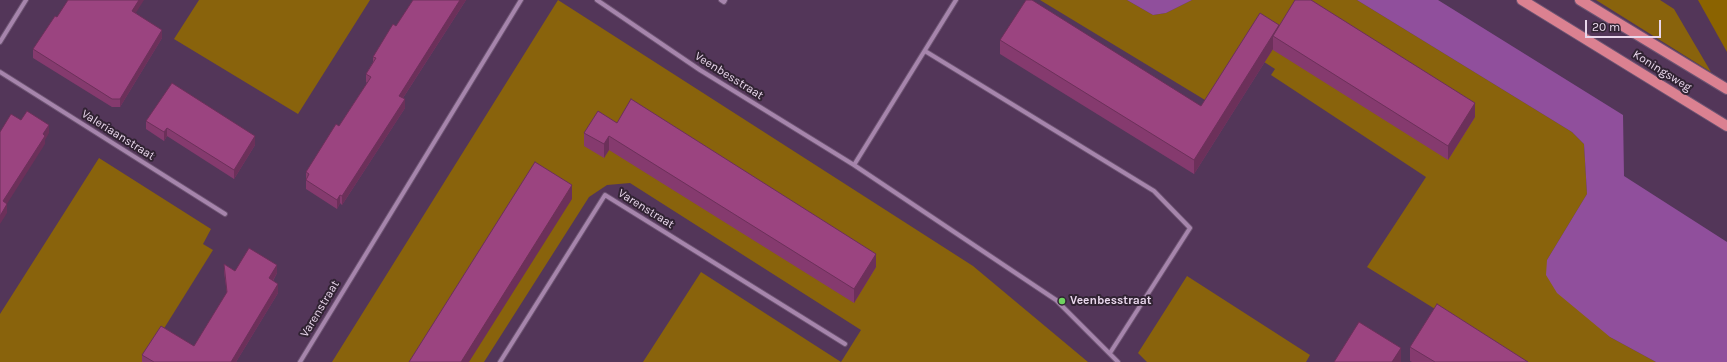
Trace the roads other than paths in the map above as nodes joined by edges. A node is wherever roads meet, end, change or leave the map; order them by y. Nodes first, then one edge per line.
1 (26, 0) edge
2 (522, 0) edge
3 (597, 0) edge
4 (721, 0) edge
5 (725, 0) edge
6 (956, 0) edge
7 (1522, 0) edge
8 (1580, 0) edge
9 (0, 42) edge
10 (925, 51) junction
11 (0, 72) edge
12 (1727, 89) edge
13 (1727, 126) edge
14 (854, 165) junction
15 (225, 214) dead end
16 (845, 344) dead end
17 (1110, 353) junction
18 (300, 362) edge
19 (500, 362) edge
20 (1118, 362) edge

1 - 9 street
2 - 18 street, Varenstraat
3 - 14 street, Veenbesstraat
4 - 5 street
6 - 10 street
7 - 13 main road, Koningsweg
8 - 12 main road, Koningsweg
10 - 14 street
10 - 17 street
11 - 15 street, Valeriaanstraat
14 - 17 street, Veenbesstraat
16 - 19 street, Varenstraat
17 - 20 street, Veenbesstraat

